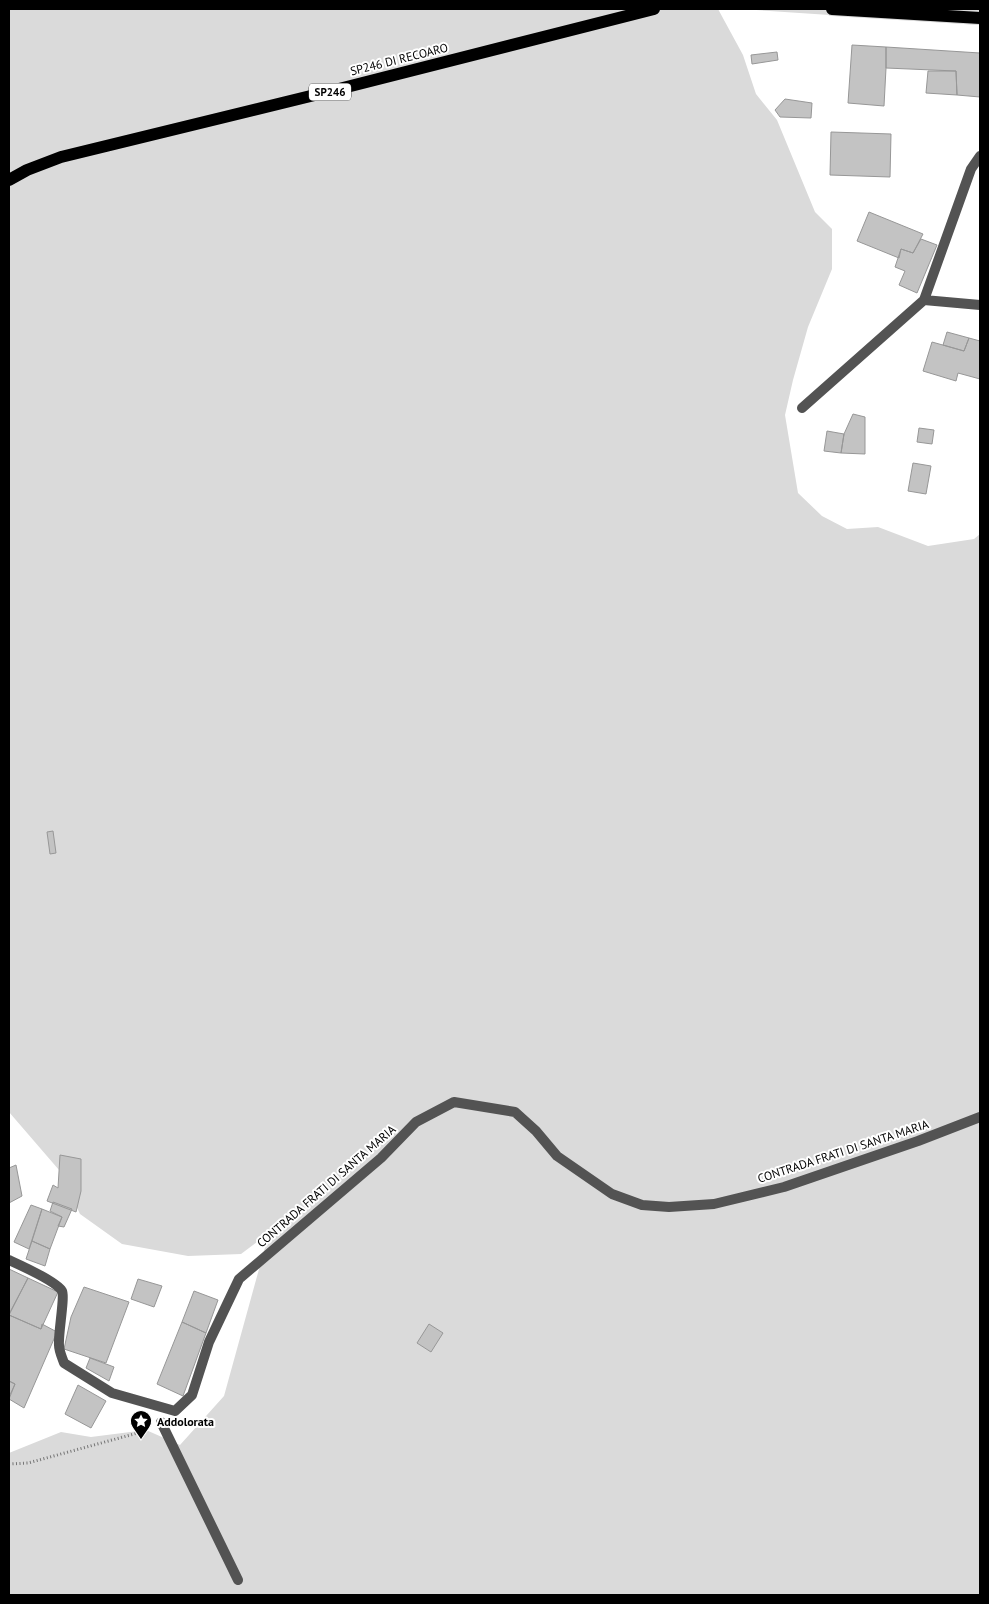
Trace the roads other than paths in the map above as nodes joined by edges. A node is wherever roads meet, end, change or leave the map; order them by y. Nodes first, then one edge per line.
1 (654, 9) edge
2 (832, 9) edge
3 (980, 18) edge
4 (980, 156) edge
5 (9, 180) edge
6 (924, 300) junction
7 (980, 305) edge
8 (802, 408) dead end
9 (980, 1117) edge
10 (9, 1260) edge
11 (161, 1422) road end
12 (238, 1580) dead end

1 - 5 main road, SP246 DI RECOARO / SP246
2 - 3 main road
4 - 6 street
6 - 7 street
6 - 8 street
9 - 10 street, CONTRADA FRATI DI SANTA MARIA
11 - 12 street

